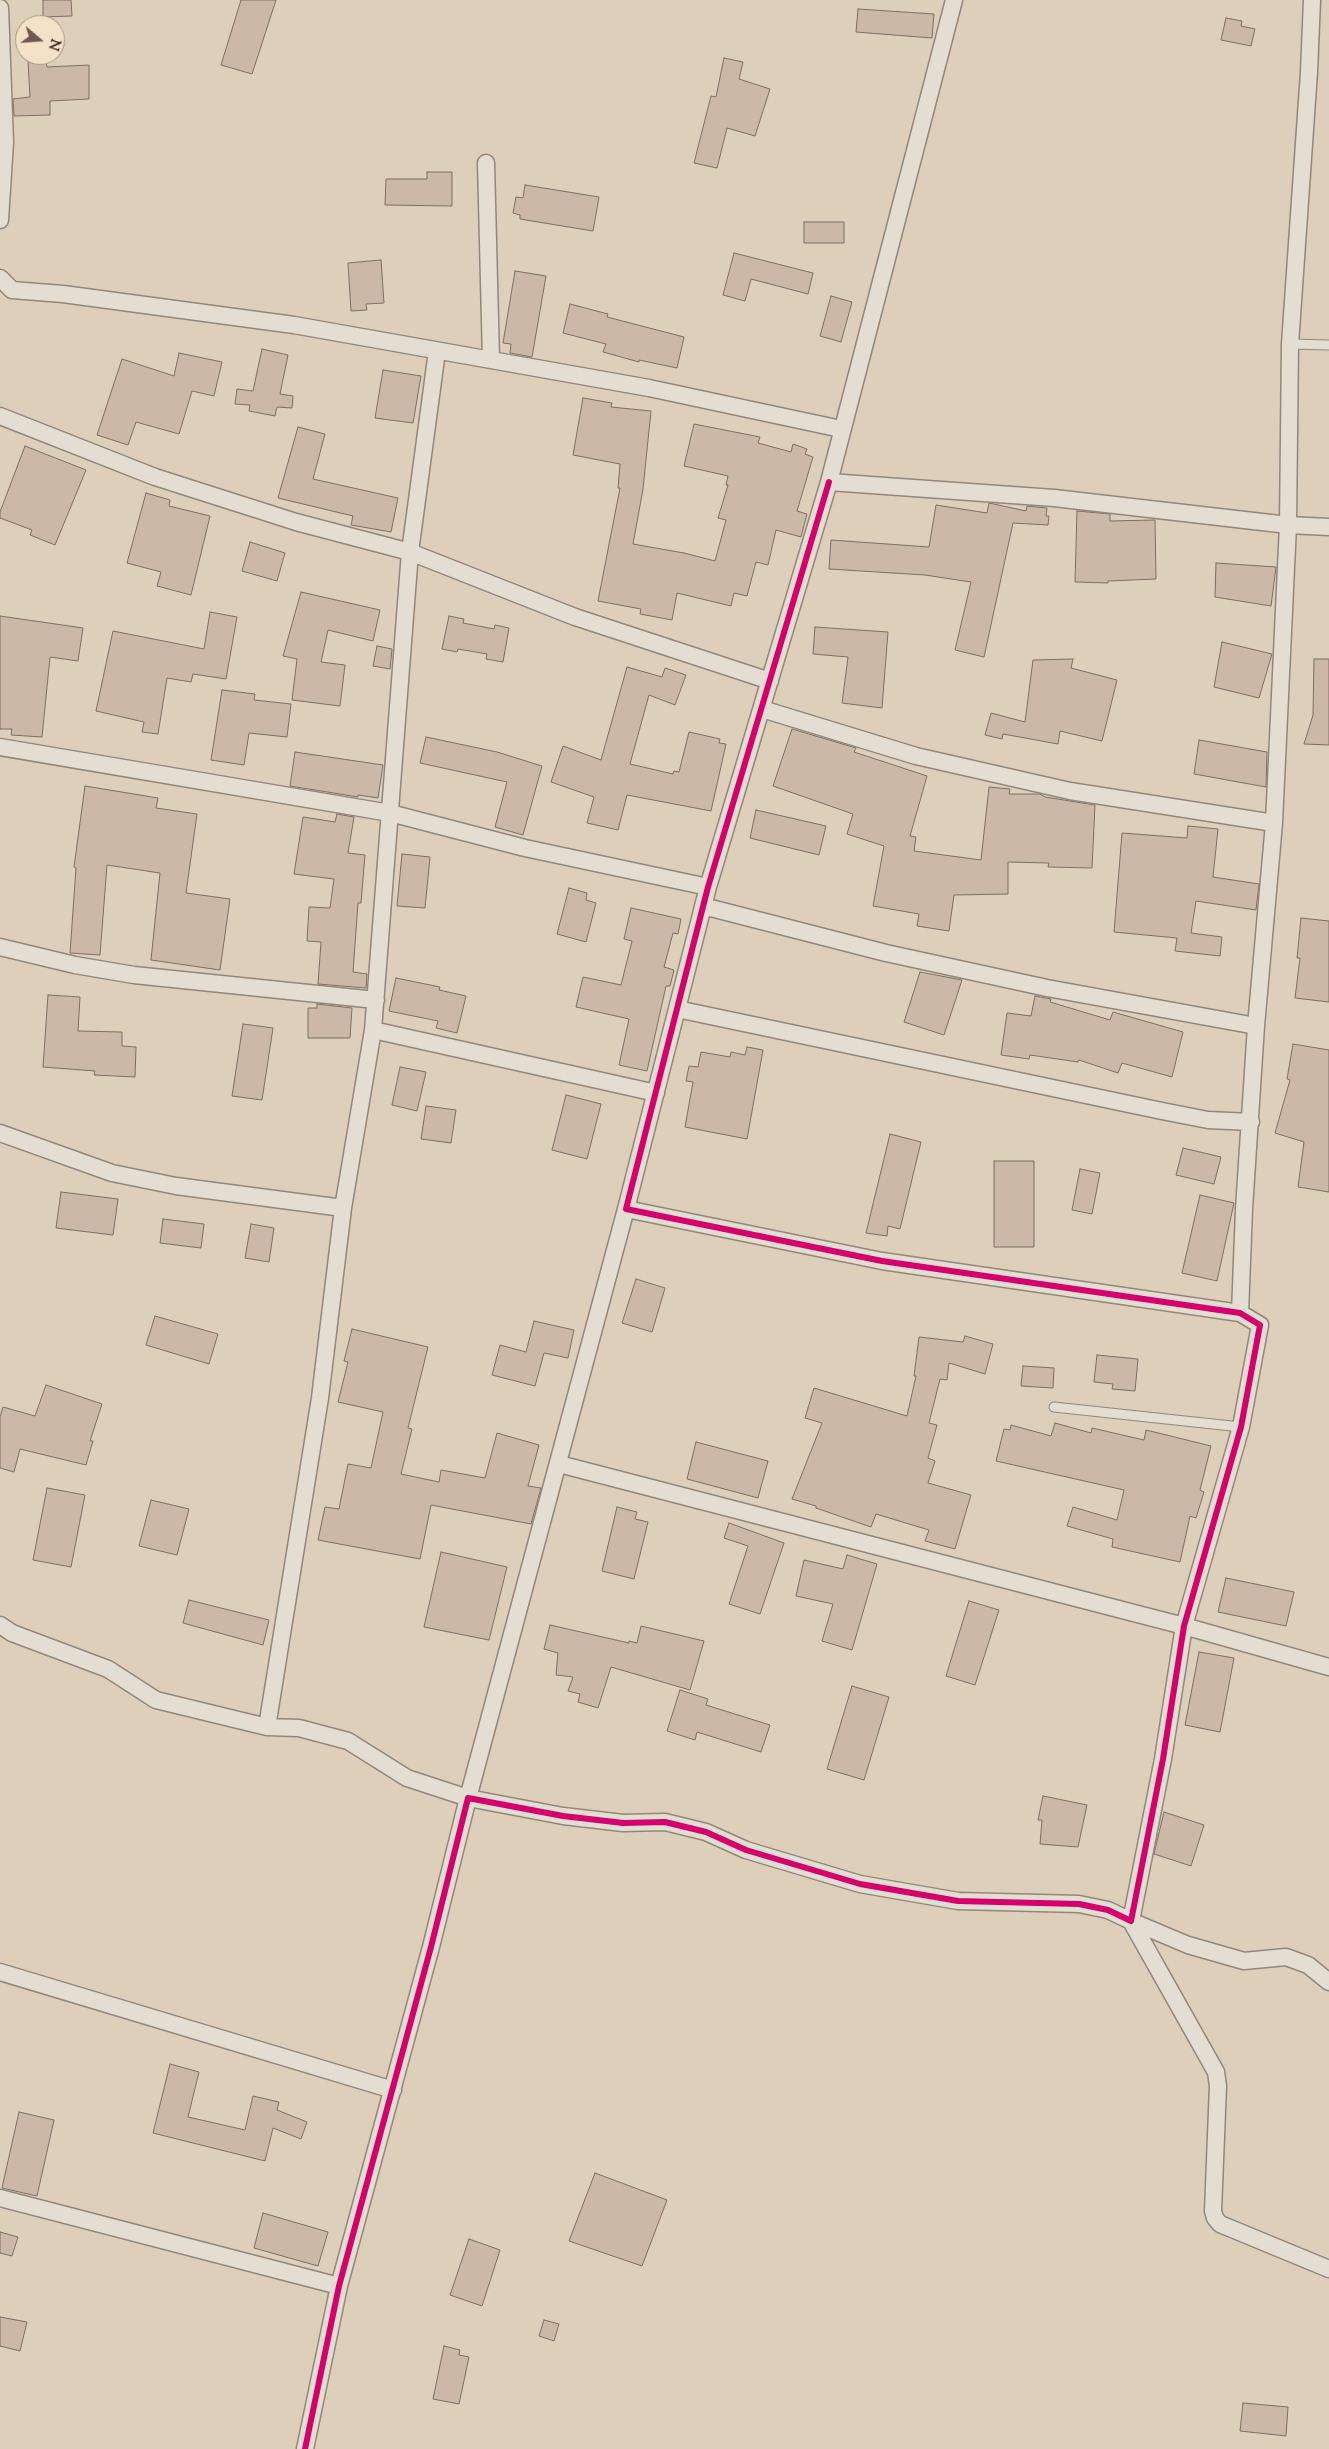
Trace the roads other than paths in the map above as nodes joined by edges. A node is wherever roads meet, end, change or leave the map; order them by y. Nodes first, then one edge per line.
1 (954, 0) edge
2 (1312, 0) edge
3 (0, 8) edge
4 (486, 163) dead end
5 (0, 220) edge
6 (0, 278) edge
7 (1290, 344) junction
8 (1329, 345) edge
9 (437, 351) junction
10 (491, 360) junction
11 (0, 416) edge
12 (841, 429) junction
13 (829, 482) junction
14 (1288, 526) junction
15 (1329, 527) edge
16 (410, 552) junction
17 (770, 681) junction
18 (762, 709) junction
19 (0, 747) edge
20 (390, 813) junction
21 (1274, 823) junction
22 (708, 887) junction
23 (703, 906) junction
24 (0, 947) edge
25 (376, 1000) junction
26 (677, 1008) junction
27 (1256, 1026) junction
28 (373, 1030) junction
29 (656, 1093) junction
30 (1250, 1122) junction
31 (0, 1133) edge
32 (344, 1208) junction
33 (626, 1209) junction
34 (1240, 1313) junction
35 (1054, 1407) dead end
36 (1240, 1427) junction
37 (560, 1464) junction
38 (0, 1625) edge
39 (1184, 1626) junction
40 (1329, 1667) edge
41 (267, 1727) junction
42 (468, 1798) junction
43 (1131, 1921) junction
44 (0, 1972) edge
45 (1329, 1982) edge
46 (393, 2090) junction
47 (0, 2198) edge
48 (1329, 2269) edge
49 (339, 2286) junction
50 (305, 2449) edge

1 - 12 street
2 - 7 street
3 - 5 street
4 - 10 street
6 - 9 street
7 - 8 lane
7 - 14 street
9 - 10 street
9 - 16 street
10 - 12 street
11 - 16 street
12 - 13 street
13 - 14 street
13 - 17 street
14 - 15 street
14 - 21 street
16 - 17 street
16 - 20 street
17 - 18 street
18 - 21 street
18 - 22 street
19 - 20 street
20 - 22 street
20 - 25 street
21 - 27 street
22 - 23 street
23 - 26 street
23 - 27 street
24 - 25 street
25 - 28 street
26 - 29 street
26 - 30 street
27 - 30 street
28 - 29 street
28 - 32 street
29 - 33 street
30 - 34 street
31 - 32 street
32 - 41 street
33 - 34 street
33 - 37 street
34 - 36 street
35 - 36 lane
36 - 39 street
37 - 39 street
37 - 42 street
38 - 41 street
39 - 40 street
39 - 43 street
41 - 42 street
42 - 43 street
42 - 46 street
43 - 45 street
43 - 48 street
44 - 46 street
46 - 49 street
47 - 49 street
49 - 50 street

